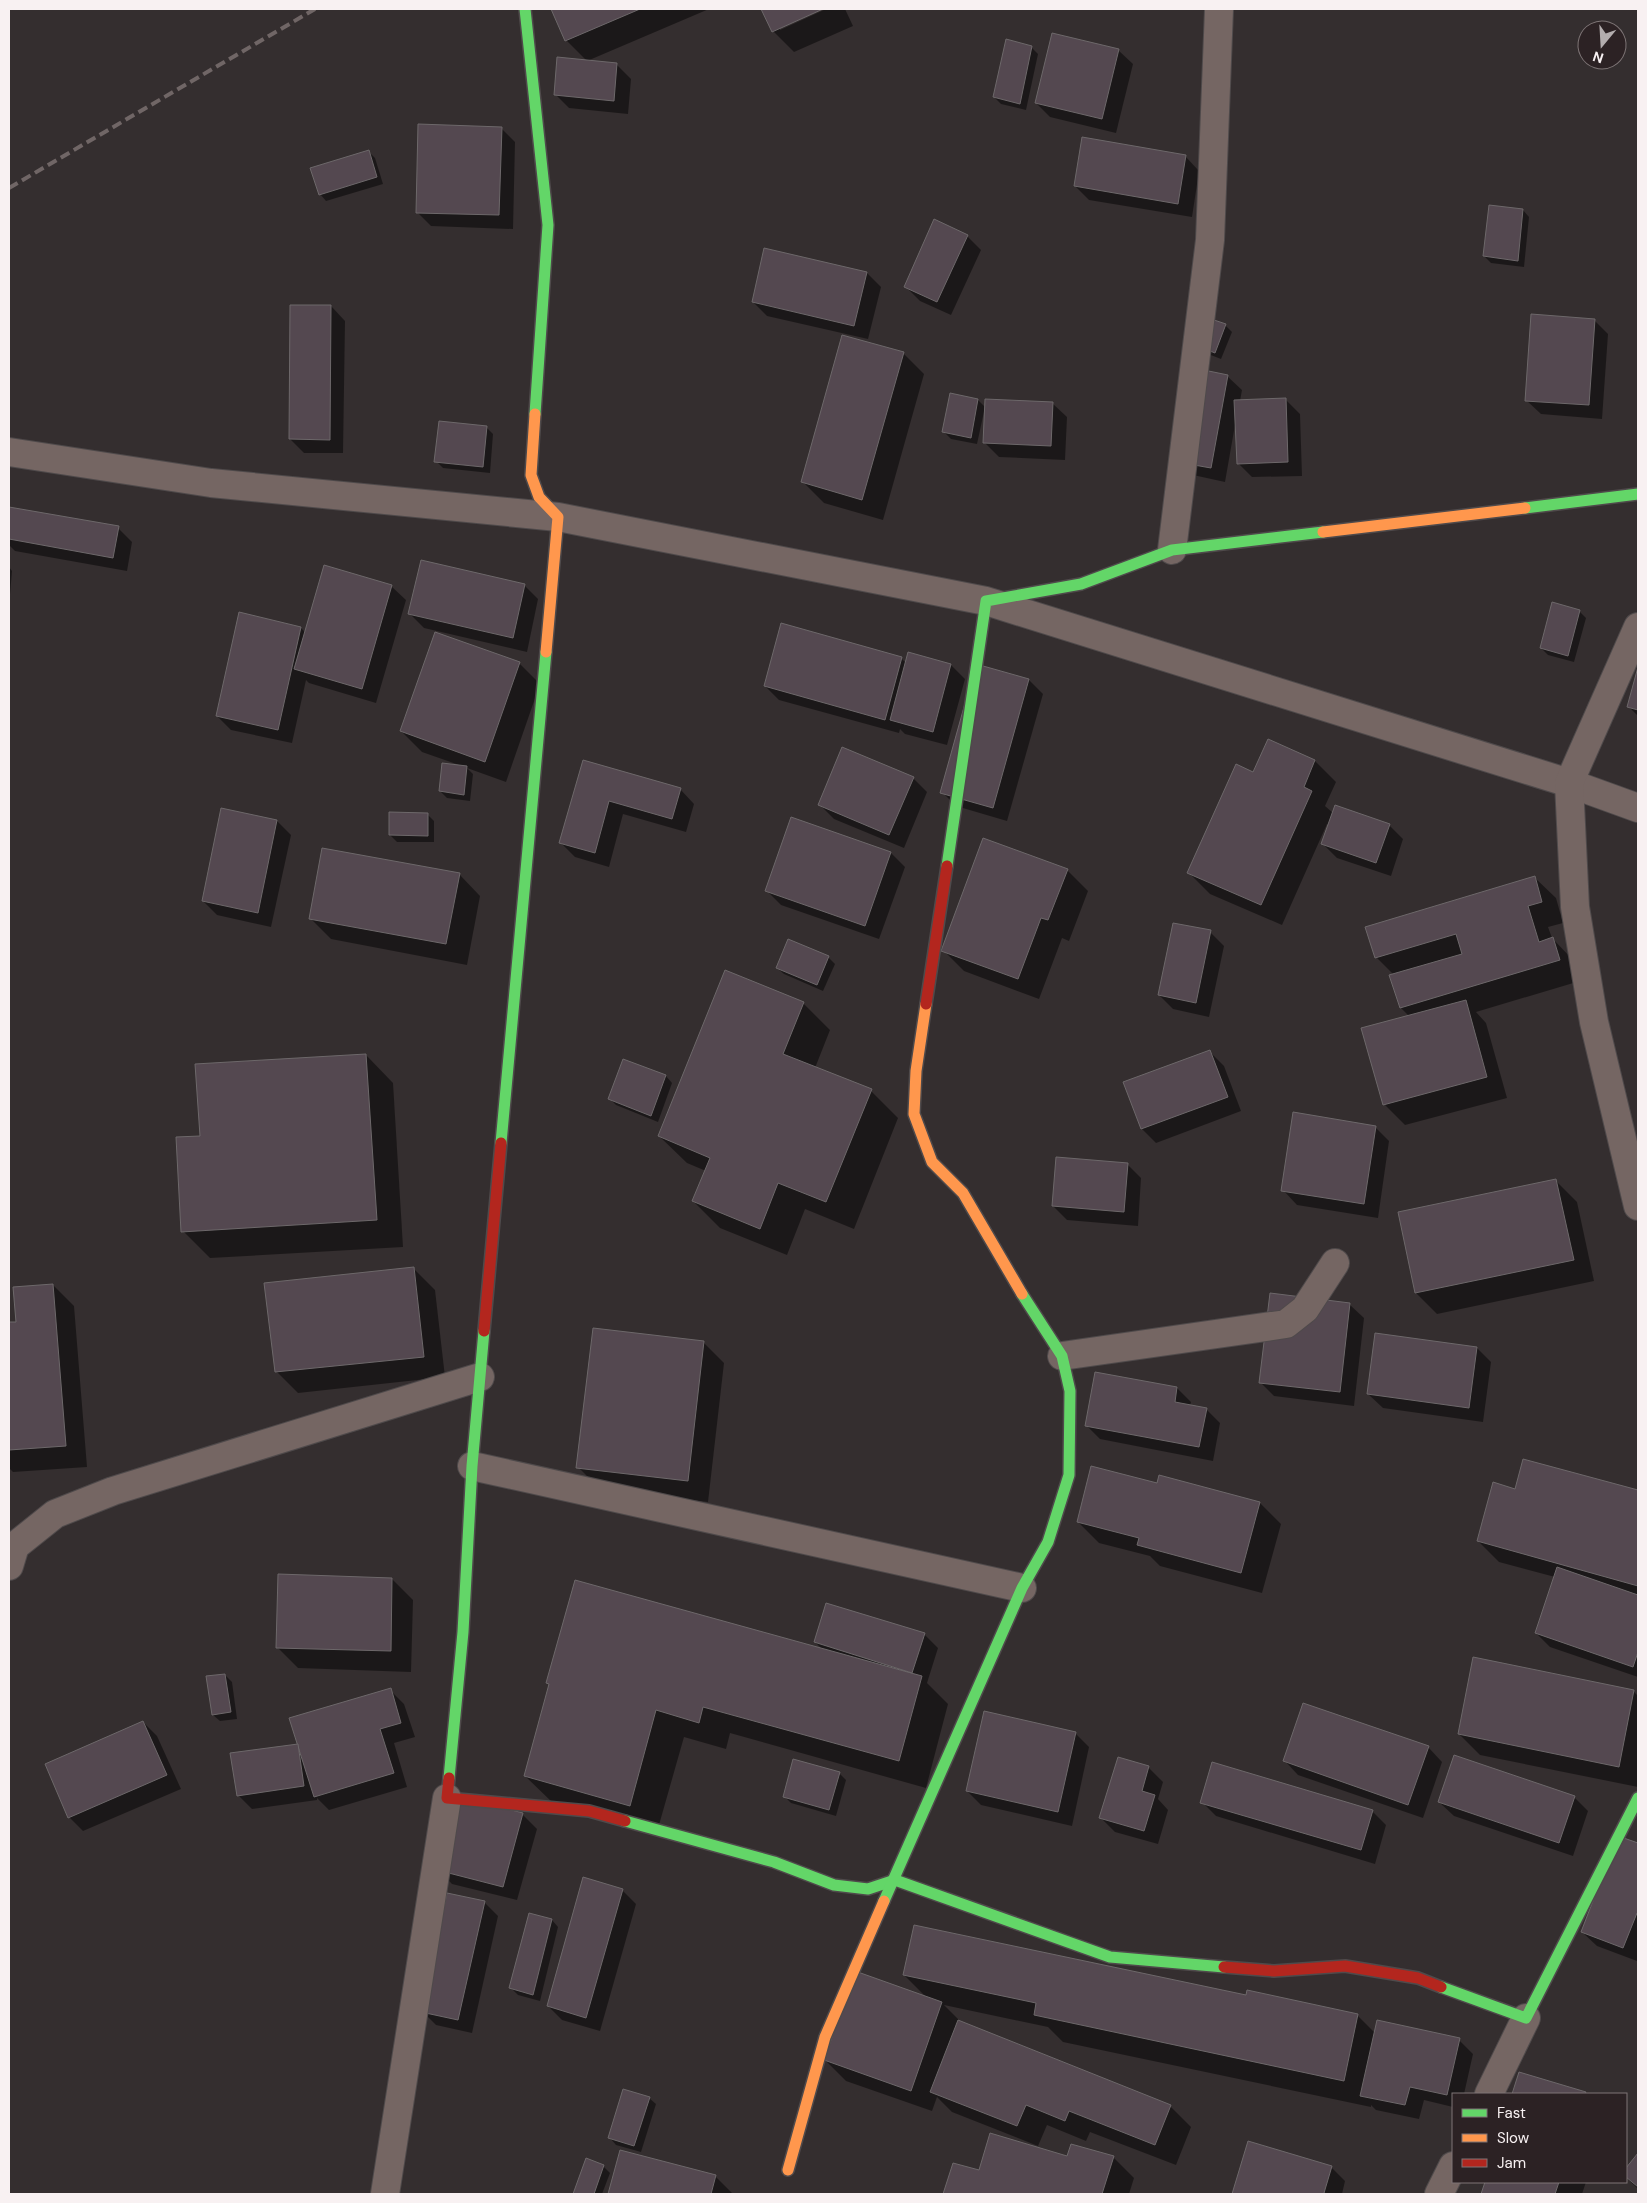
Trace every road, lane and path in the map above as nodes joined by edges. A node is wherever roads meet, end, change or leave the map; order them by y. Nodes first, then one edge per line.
1 (525, 9) edge
2 (1219, 9) edge
3 (9, 452) edge
4 (1638, 494) edge
5 (558, 517) junction
6 (1172, 550) junction
7 (986, 601) junction
8 (1638, 627) edge
9 (1569, 783) junction
10 (1638, 808) edge
11 (1638, 1206) edge
12 (1335, 1263) dead end
13 (1062, 1356) junction
14 (480, 1377) junction
15 (472, 1466) junction
16 (9, 1566) edge
17 (1022, 1588) junction
18 (447, 1798) junction
19 (1638, 1798) edge
20 (895, 1880) junction
21 (1526, 2018) junction
22 (1488, 2093) edge
23 (1452, 2168) edge
24 (788, 2170) dead end
25 (385, 2194) edge
26 (1439, 2194) edge

1 - 5 street
2 - 6 street
3 - 5 street
4 - 6 street
5 - 7 street
5 - 14 street
6 - 7 street
7 - 9 street
7 - 13 street
8 - 9 street
9 - 10 street
9 - 11 street
12 - 13 street
13 - 17 street
14 - 15 street
14 - 16 street
15 - 17 street
15 - 18 street
17 - 20 street
18 - 20 street
18 - 25 street
19 - 21 street
20 - 21 street
20 - 24 street
21 - 22 street
23 - 26 street

